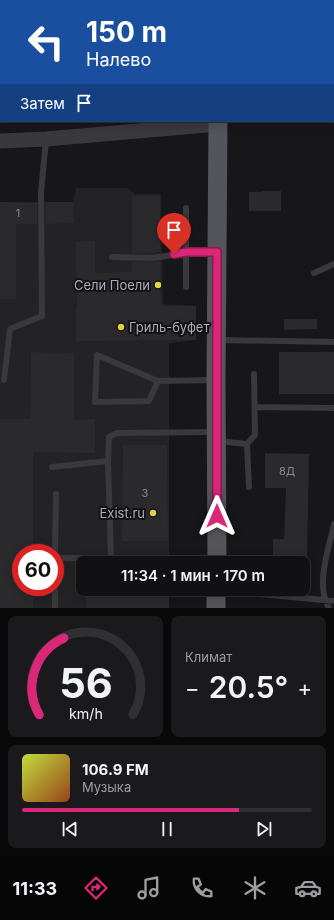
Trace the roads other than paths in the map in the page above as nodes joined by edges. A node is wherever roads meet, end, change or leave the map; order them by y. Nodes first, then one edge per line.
1 (218, 122) edge
2 (46, 139) junction
3 (0, 141) edge
4 (186, 208) dead end
5 (186, 252) junction
6 (217, 252) junction
7 (112, 257) dead end
8 (334, 264) edge
9 (314, 273) dead end
10 (186, 287) dead end
11 (217, 340) junction
12 (334, 342) edge
13 (254, 374) dead end
14 (4, 380) dead end
15 (216, 380) junction
16 (158, 381) junction
17 (255, 407) junction
18 (334, 408) edge
19 (217, 436) junction
20 (247, 444) junction
21 (108, 461) junction
22 (52, 467) dead end
23 (249, 486) dead end
24 (56, 494) dead end
25 (334, 524) edge
26 (55, 544) edge
27 (111, 556) edge
28 (217, 556) edge
29 (64, 558) edge
30 (76, 558) edge
31 (55, 596) edge
32 (216, 596) edge
33 (324, 600) junction
34 (334, 601) edge
35 (55, 608) edge
36 (329, 608) edge

1 - 2 street
1 - 6 main road
2 - 3 street
2 - 14 lane
4 - 5 lane
5 - 6 lane
5 - 7 lane
5 - 10 lane
6 - 11 main road
8 - 9 lane
11 - 12 lane
11 - 15 main road
13 - 17 lane
15 - 16 lane
15 - 19 main road
16 - 16 lane
17 - 18 lane
17 - 20 lane
19 - 20 lane
19 - 21 lane
19 - 28 main road
20 - 23 lane
21 - 22 lane
21 - 27 lane
24 - 26 lane
25 - 33 lane
29 - 30 lane
31 - 35 lane
32 - 33 lane
33 - 34 lane
33 - 36 lane

